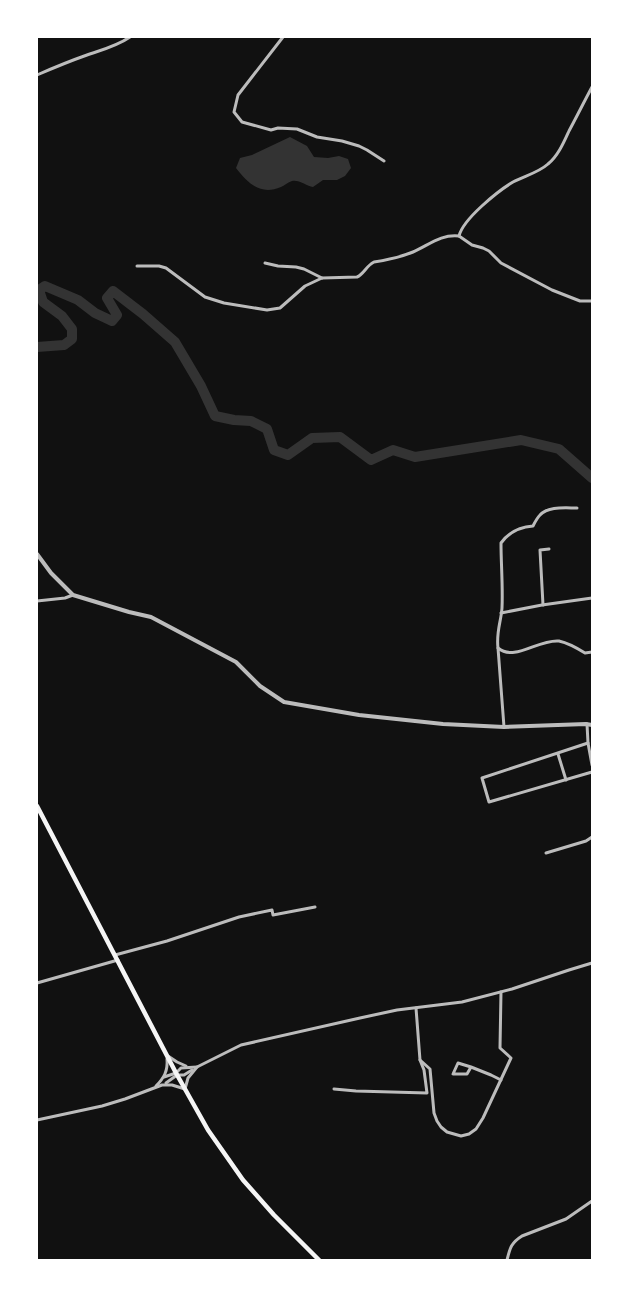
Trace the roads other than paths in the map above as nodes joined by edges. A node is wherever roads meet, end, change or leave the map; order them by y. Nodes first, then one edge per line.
1 (130, 37) edge
2 (283, 37) edge
3 (37, 74) edge
4 (592, 87) edge
5 (384, 161) dead end
6 (459, 236) junction
7 (265, 263) dead end
8 (137, 266) dead end
9 (322, 278) junction
10 (592, 301) edge
11 (576, 508) dead end
12 (549, 549) dead end
13 (37, 554) edge
14 (73, 595) junction
15 (592, 598) edge
16 (37, 601) edge
17 (542, 605) junction
18 (501, 613) junction
19 (498, 648) junction
20 (592, 652) edge
21 (586, 724) junction
22 (592, 724) edge
23 (504, 727) junction
24 (588, 743) junction
25 (558, 754) junction
26 (592, 765) edge
27 (592, 772) edge
28 (566, 780) junction
29 (37, 806) edge
30 (592, 837) edge
31 (546, 853) dead end
32 (315, 907) dead end
33 (116, 958) junction
34 (592, 963) edge
35 (37, 983) edge
36 (501, 992) junction
37 (416, 1008) junction
38 (167, 1055) junction
39 (420, 1060) junction
40 (188, 1067) junction
41 (196, 1067) junction
42 (471, 1067) junction
43 (193, 1070) junction
44 (177, 1074) junction
45 (164, 1078) junction
46 (501, 1080) junction
47 (164, 1084) junction
48 (156, 1086) junction
49 (185, 1089) junction
50 (334, 1089) dead end
51 (37, 1120) edge
52 (592, 1201) edge
53 (319, 1260) edge
54 (508, 1260) edge

1 - 3 street
2 - 5 street
4 - 6 street
6 - 9 street
6 - 10 street
7 - 9 street
8 - 9 street
11 - 18 street
12 - 17 street
13 - 14 street
14 - 16 street
14 - 23 street
15 - 17 street
17 - 18 street
18 - 19 street
19 - 20 street
19 - 23 street
21 - 22 street
21 - 23 street
21 - 24 street
24 - 25 street
24 - 26 street
25 - 28 street
25 - 28 street
27 - 28 street
29 - 33 main road
30 - 31 street
32 - 33 street
33 - 35 street
33 - 38 main road
34 - 36 street
36 - 37 street
36 - 46 street
37 - 39 street
37 - 41 street
38 - 40 street
38 - 44 main road
38 - 45 street
39 - 46 street
39 - 50 street
40 - 41 street
40 - 44 street
41 - 43 street
42 - 42 street
42 - 46 street
43 - 44 street
43 - 49 street
44 - 45 street
44 - 47 street
44 - 49 main road
45 - 48 street
47 - 48 street
47 - 49 street
48 - 51 street
49 - 53 main road
52 - 54 street

